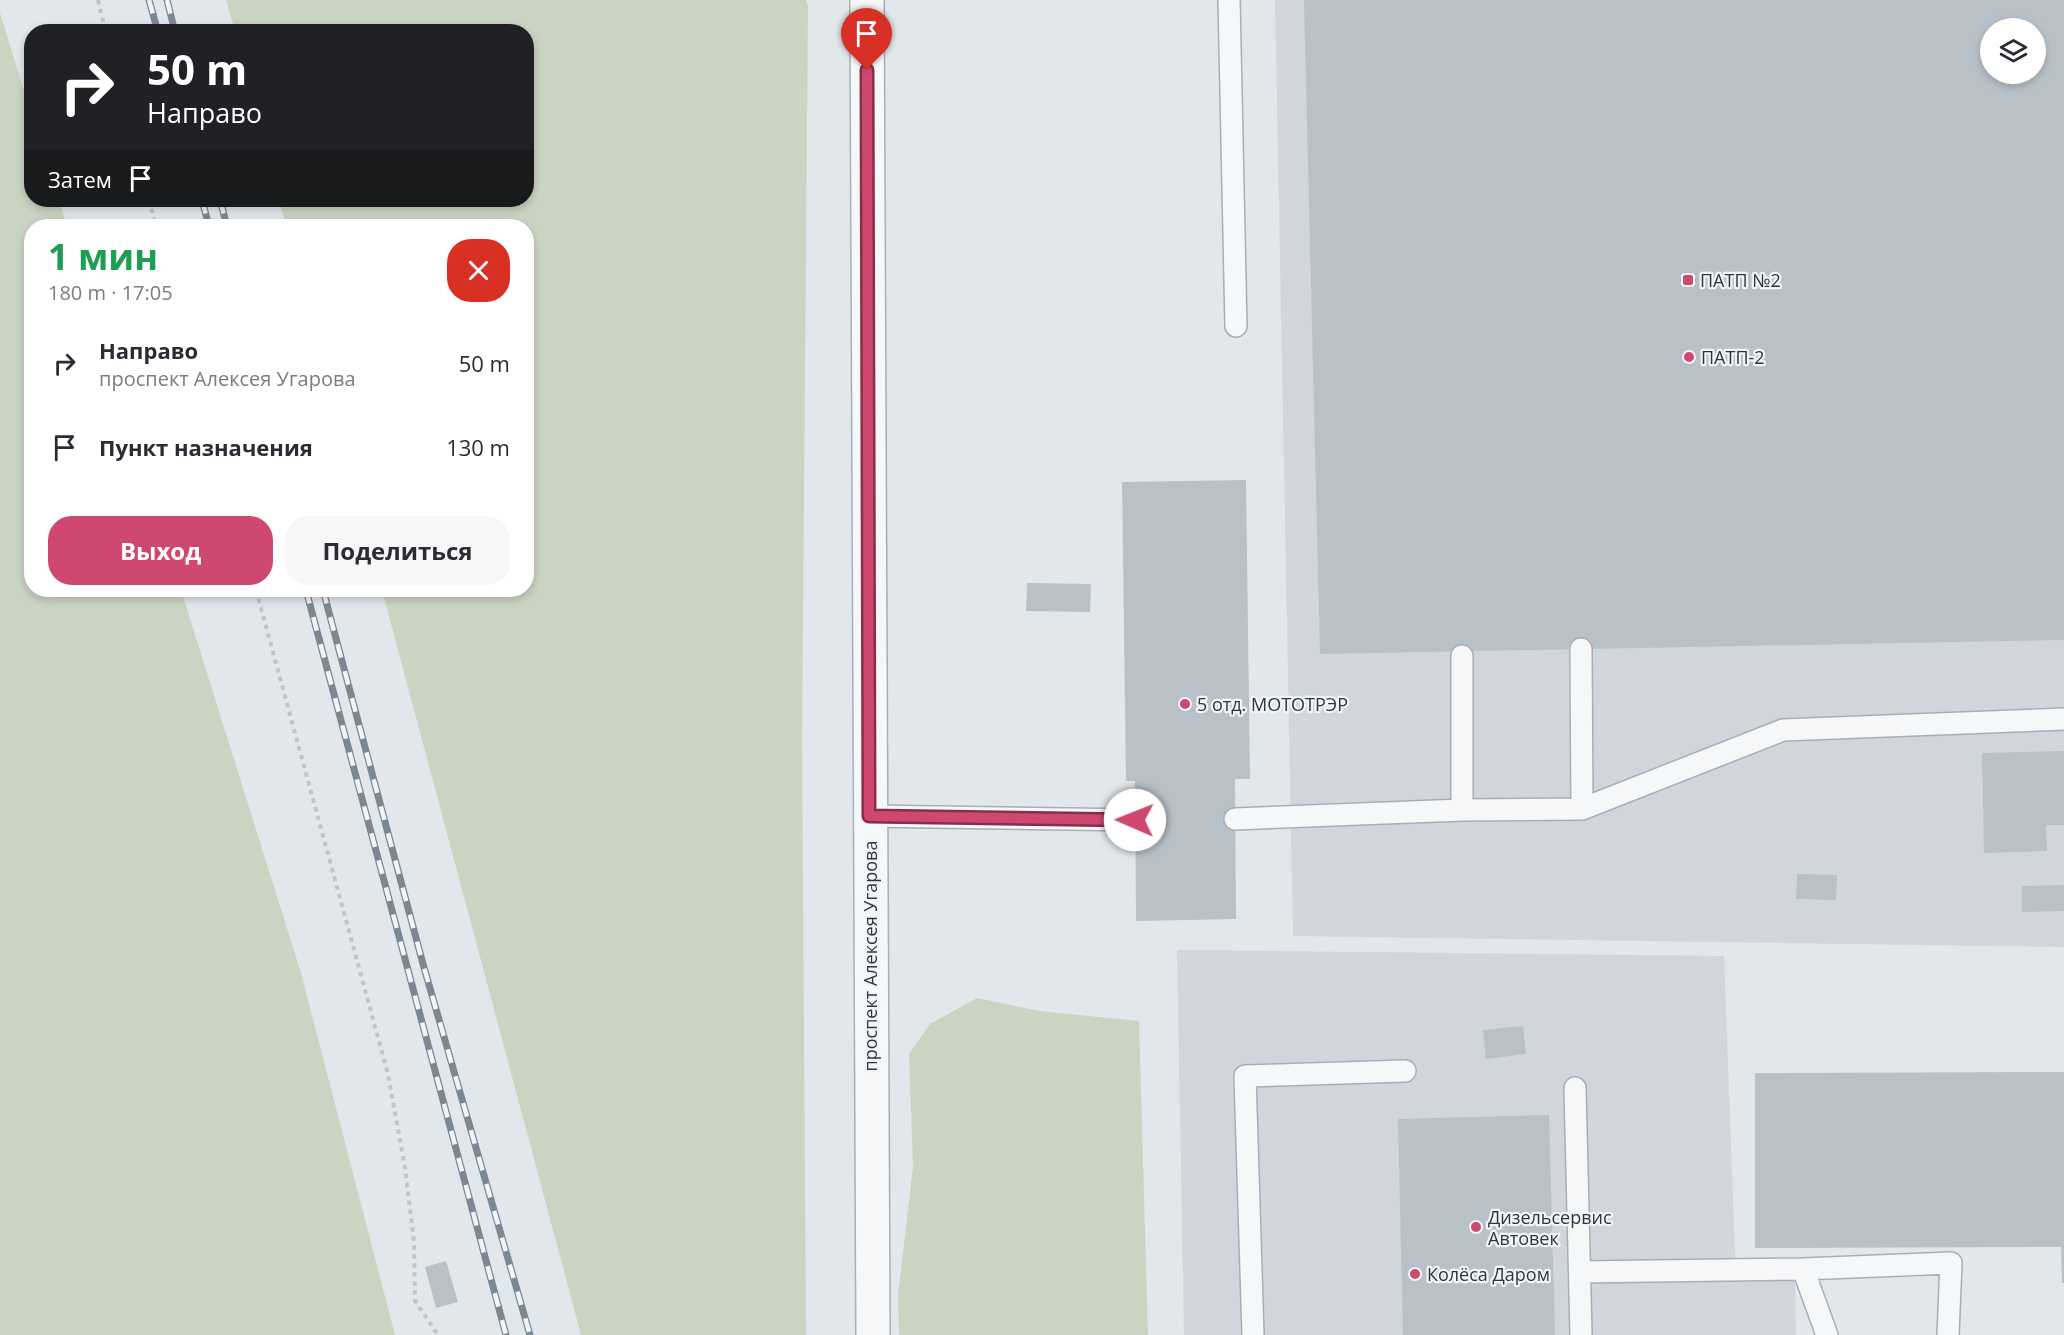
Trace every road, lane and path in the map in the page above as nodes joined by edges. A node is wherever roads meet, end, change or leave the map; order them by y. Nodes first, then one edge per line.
1 (98, 0) edge
2 (867, 0) edge
3 (1229, 0) edge
4 (104, 24) edge
5 (1236, 326) dead end
6 (258, 597) edge
7 (1581, 649) dead end
8 (1462, 656) dead end
9 (2064, 719) edge
10 (1582, 809) junction
11 (1462, 810) junction
12 (869, 816) junction
13 (1235, 819) dead end
14 (1135, 820) dead end
15 (1405, 1071) dead end
16 (1575, 1088) dead end
17 (1803, 1269) junction
18 (1580, 1272) junction
19 (438, 1335) edge
20 (873, 1335) edge
21 (1253, 1335) edge
22 (1581, 1335) edge
23 (1827, 1335) edge
24 (1948, 1335) edge

1 - 4 path
2 - 12 street, проспект Алексея Угарова
3 - 5 lane
6 - 19 path
7 - 10 lane
8 - 11 lane
9 - 10 lane
10 - 11 lane
11 - 13 lane
12 - 14 lane
12 - 20 street, проспект Алексея Угарова
15 - 21 lane
16 - 18 lane
17 - 18 lane
17 - 23 lane
17 - 24 lane
18 - 22 lane

